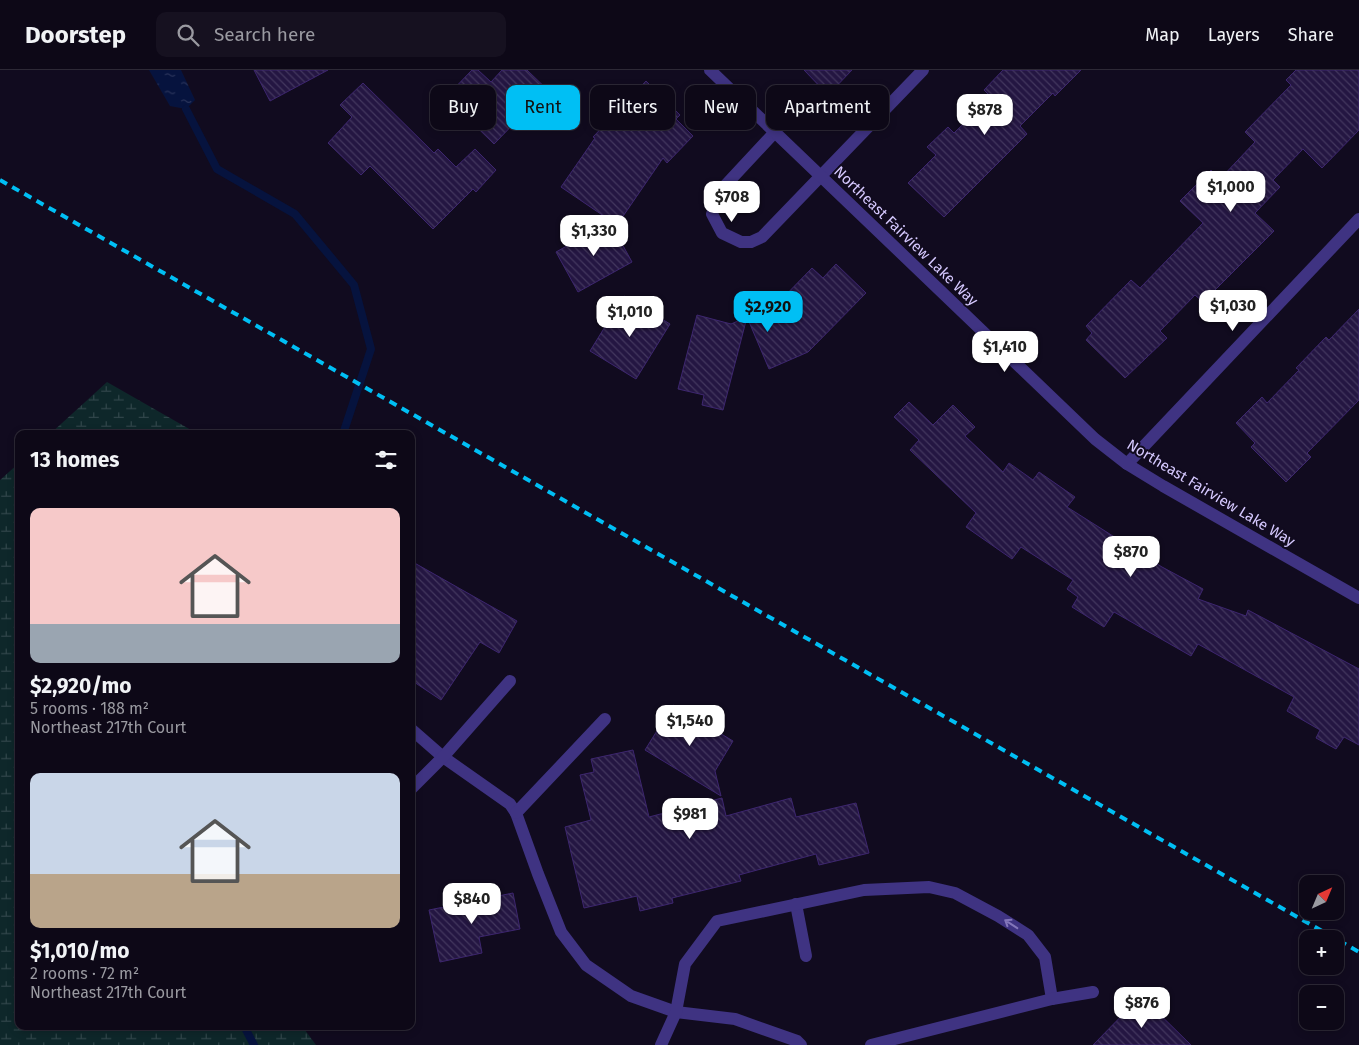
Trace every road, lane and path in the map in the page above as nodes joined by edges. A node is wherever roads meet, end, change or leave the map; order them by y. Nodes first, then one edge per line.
1 (710, 70) edge
2 (923, 70) edge
3 (775, 132) junction
4 (820, 177) junction
5 (1359, 219) edge
6 (1127, 464) junction
7 (1359, 598) edge
8 (510, 681) dead end
9 (605, 720) dead end
10 (415, 732) edge
11 (444, 757) junction
12 (415, 785) edge
13 (516, 813) junction
14 (796, 904) junction
15 (806, 956) dead end
16 (1093, 992) dead end
17 (1052, 999) junction
18 (676, 1012) junction
19 (661, 1045) edge
20 (801, 1045) edge
21 (871, 1045) edge

1 - 3 street, Northeast Fairview Lake Way
2 - 4 street
3 - 4 street, Northeast Fairview Lake Way
3 - 4 street
4 - 6 street, Northeast Fairview Lake Way
5 - 6 street
6 - 7 street, Northeast Fairview Lake Way
8 - 11 street
9 - 13 street
10 - 11 street
11 - 12 street
11 - 13 street
13 - 18 street
14 - 15 street
17 -> 14 street
14 - 18 street
16 - 17 street
17 - 21 street
18 - 19 street
18 - 20 street

